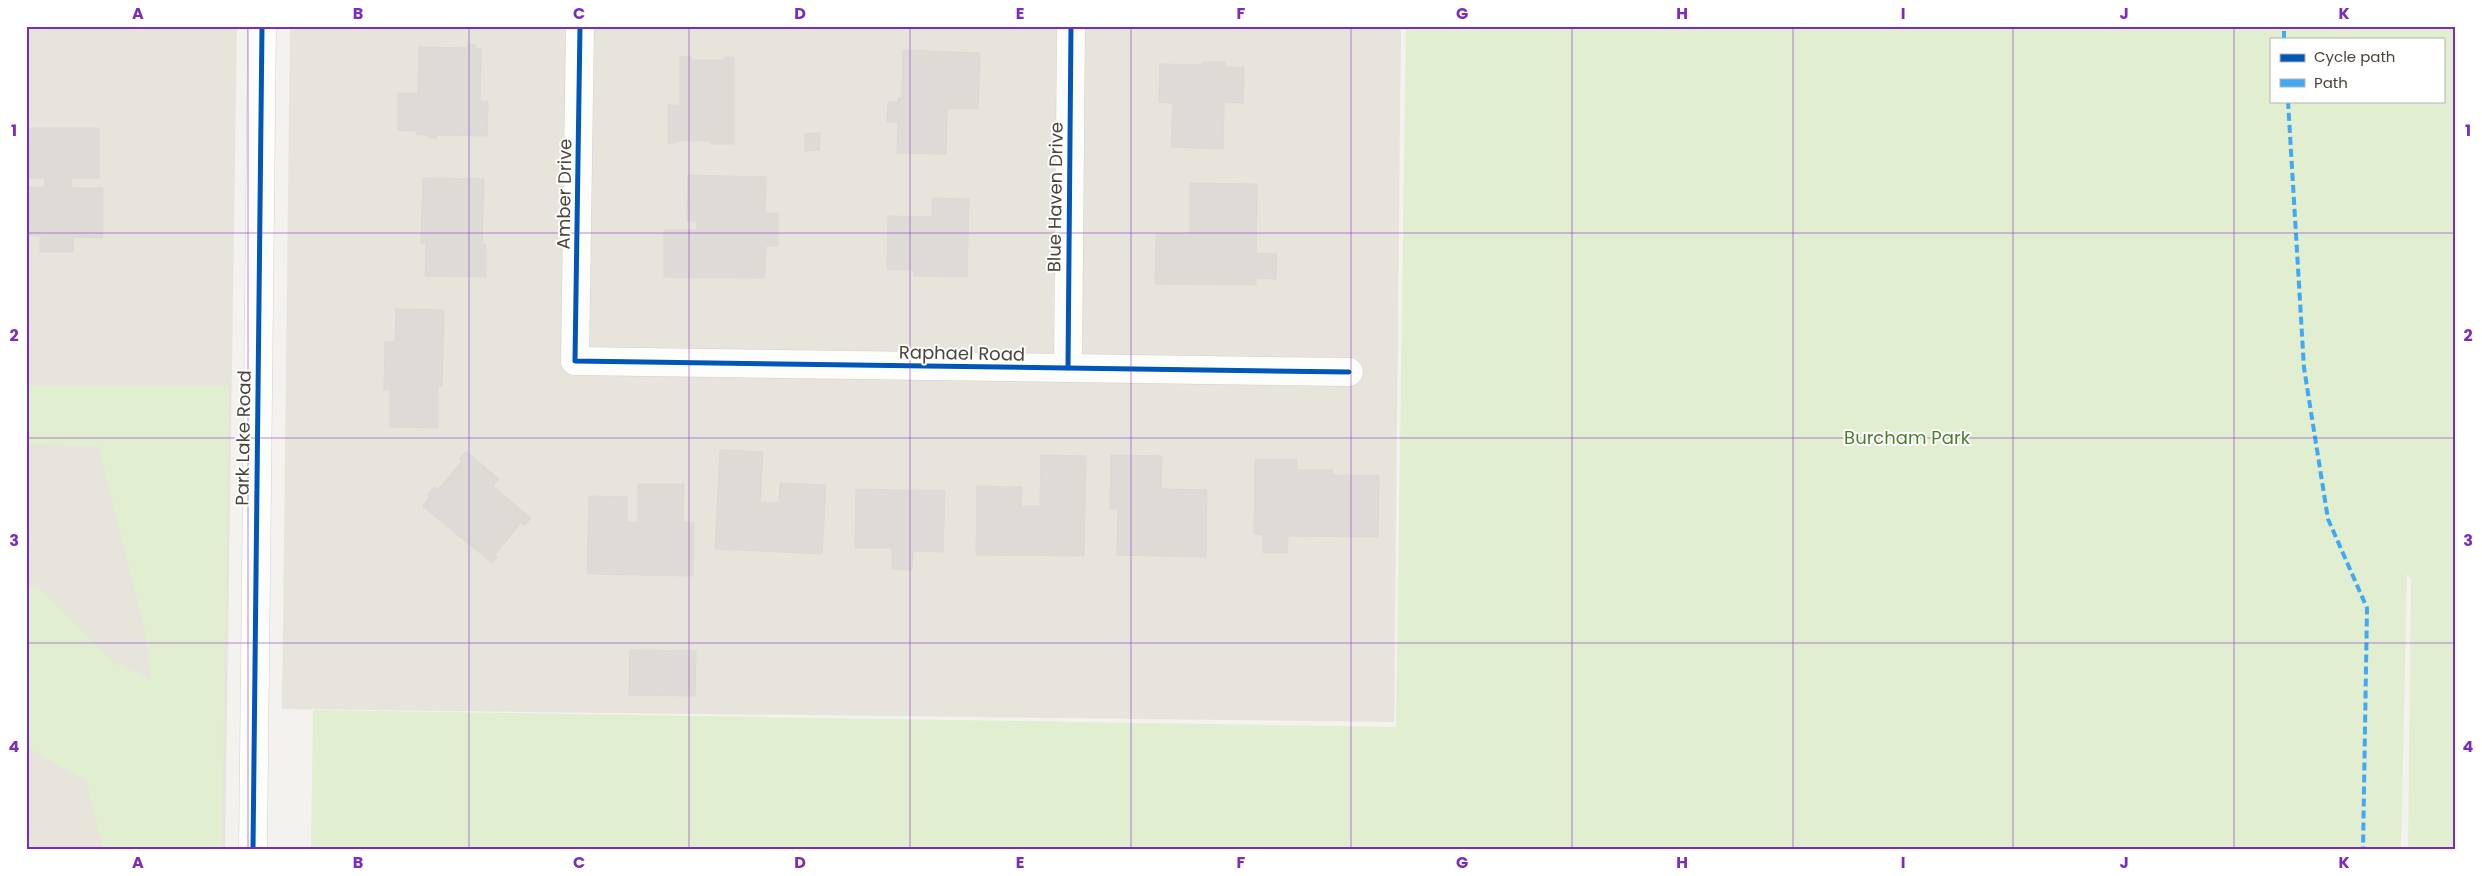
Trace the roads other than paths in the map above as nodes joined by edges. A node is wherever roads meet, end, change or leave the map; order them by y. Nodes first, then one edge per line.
1 (262, 26) edge
2 (580, 26) edge
3 (1071, 26) edge
4 (575, 361) joint
5 (1068, 368) junction
6 (1349, 372) dead end
7 (253, 850) edge

1 - 7 street, Park Lake Road
2 - 4 street, Amber Drive
3 - 5 street, Blue Haven Drive
4 - 5 street, Raphael Road
5 - 6 street, Raphael Road

